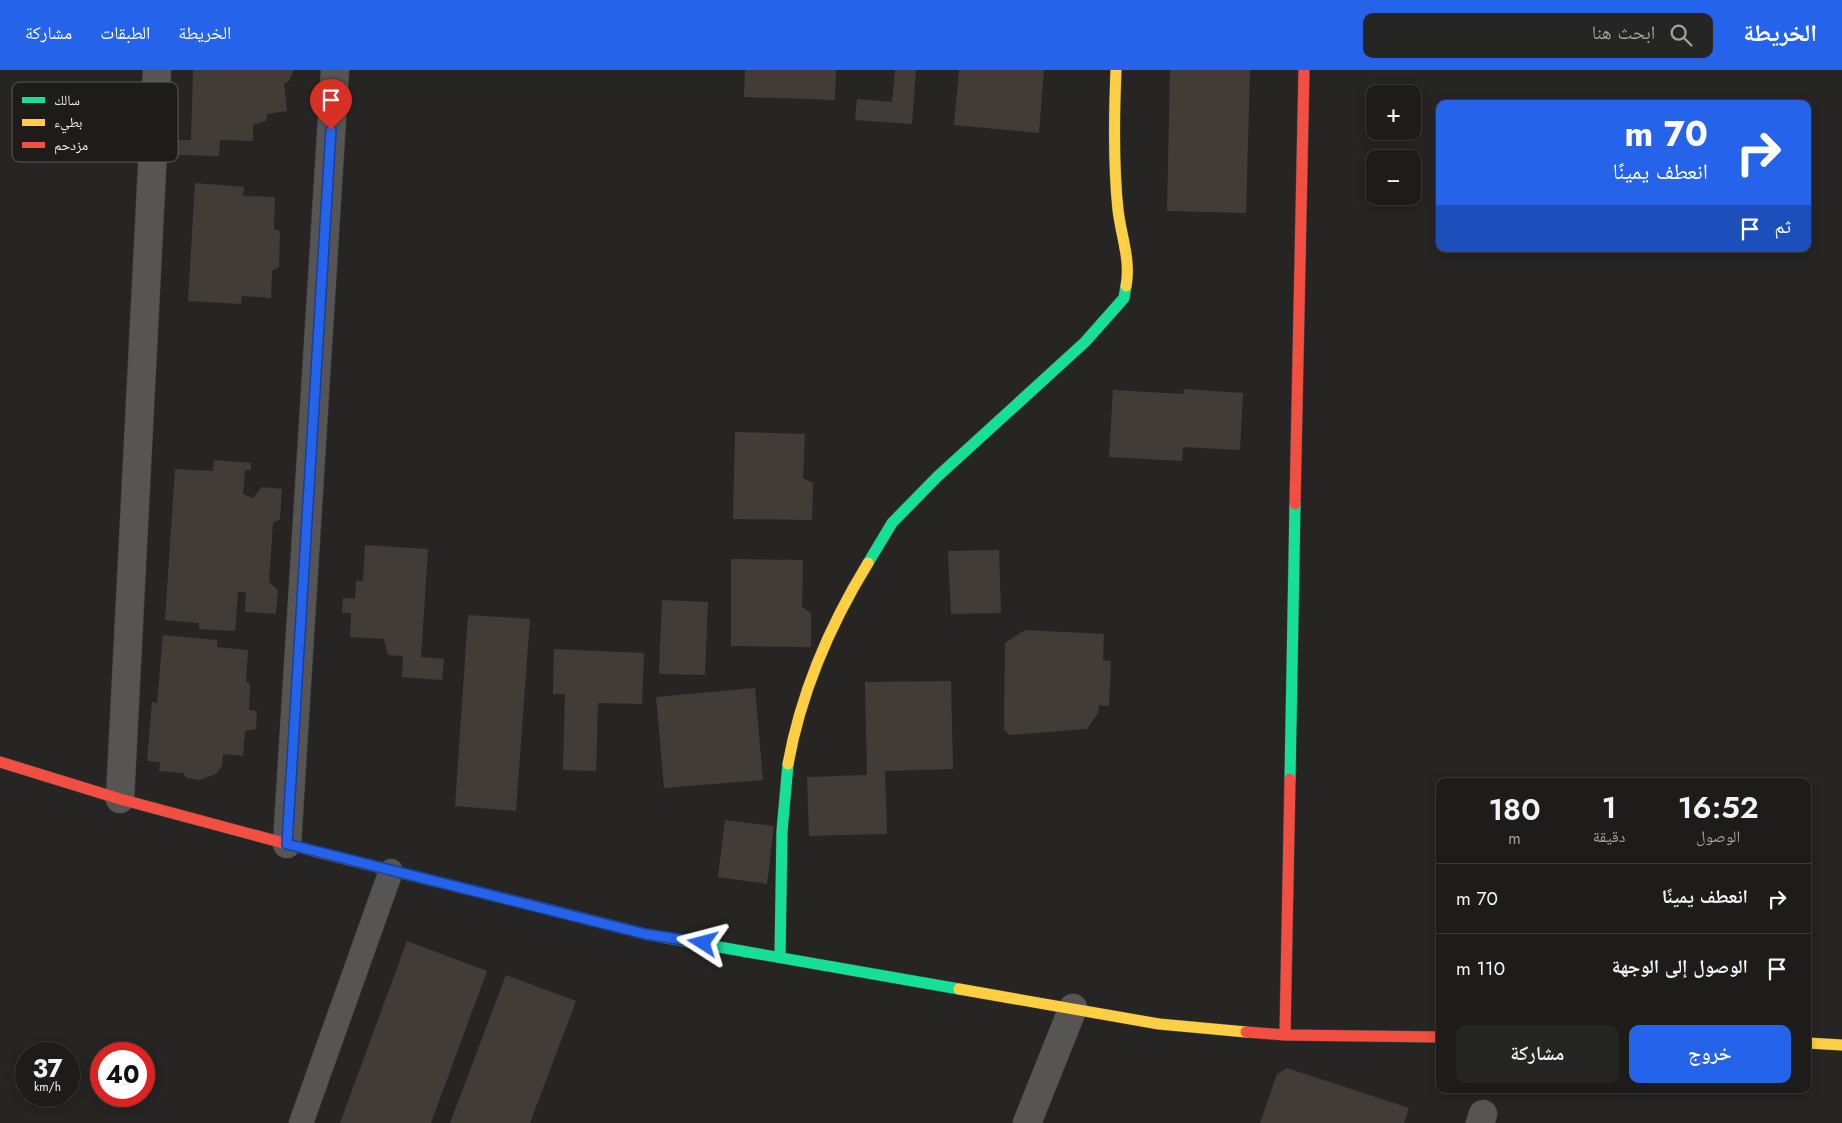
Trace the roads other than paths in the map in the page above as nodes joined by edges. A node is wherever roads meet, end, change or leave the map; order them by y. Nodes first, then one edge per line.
1 (335, 70) edge
2 (1116, 70) edge
3 (1304, 70) edge
4 (152, 162) edge
5 (0, 762) edge
6 (120, 799) junction
7 (287, 844) junction
8 (391, 871) junction
9 (780, 956) junction
10 (1073, 1008) junction
11 (1285, 1035) junction
12 (1436, 1037) edge
13 (1811, 1043) edge
14 (1842, 1045) edge
15 (301, 1123) edge
16 (1027, 1123) edge

1 - 7 street
2 - 9 street
3 - 11 street
4 - 6 street
5 - 6 street
6 - 7 street
7 - 8 street
8 - 9 street
8 - 15 lane
9 - 10 street
10 - 11 street
10 - 16 street
11 - 12 street
13 - 14 street

